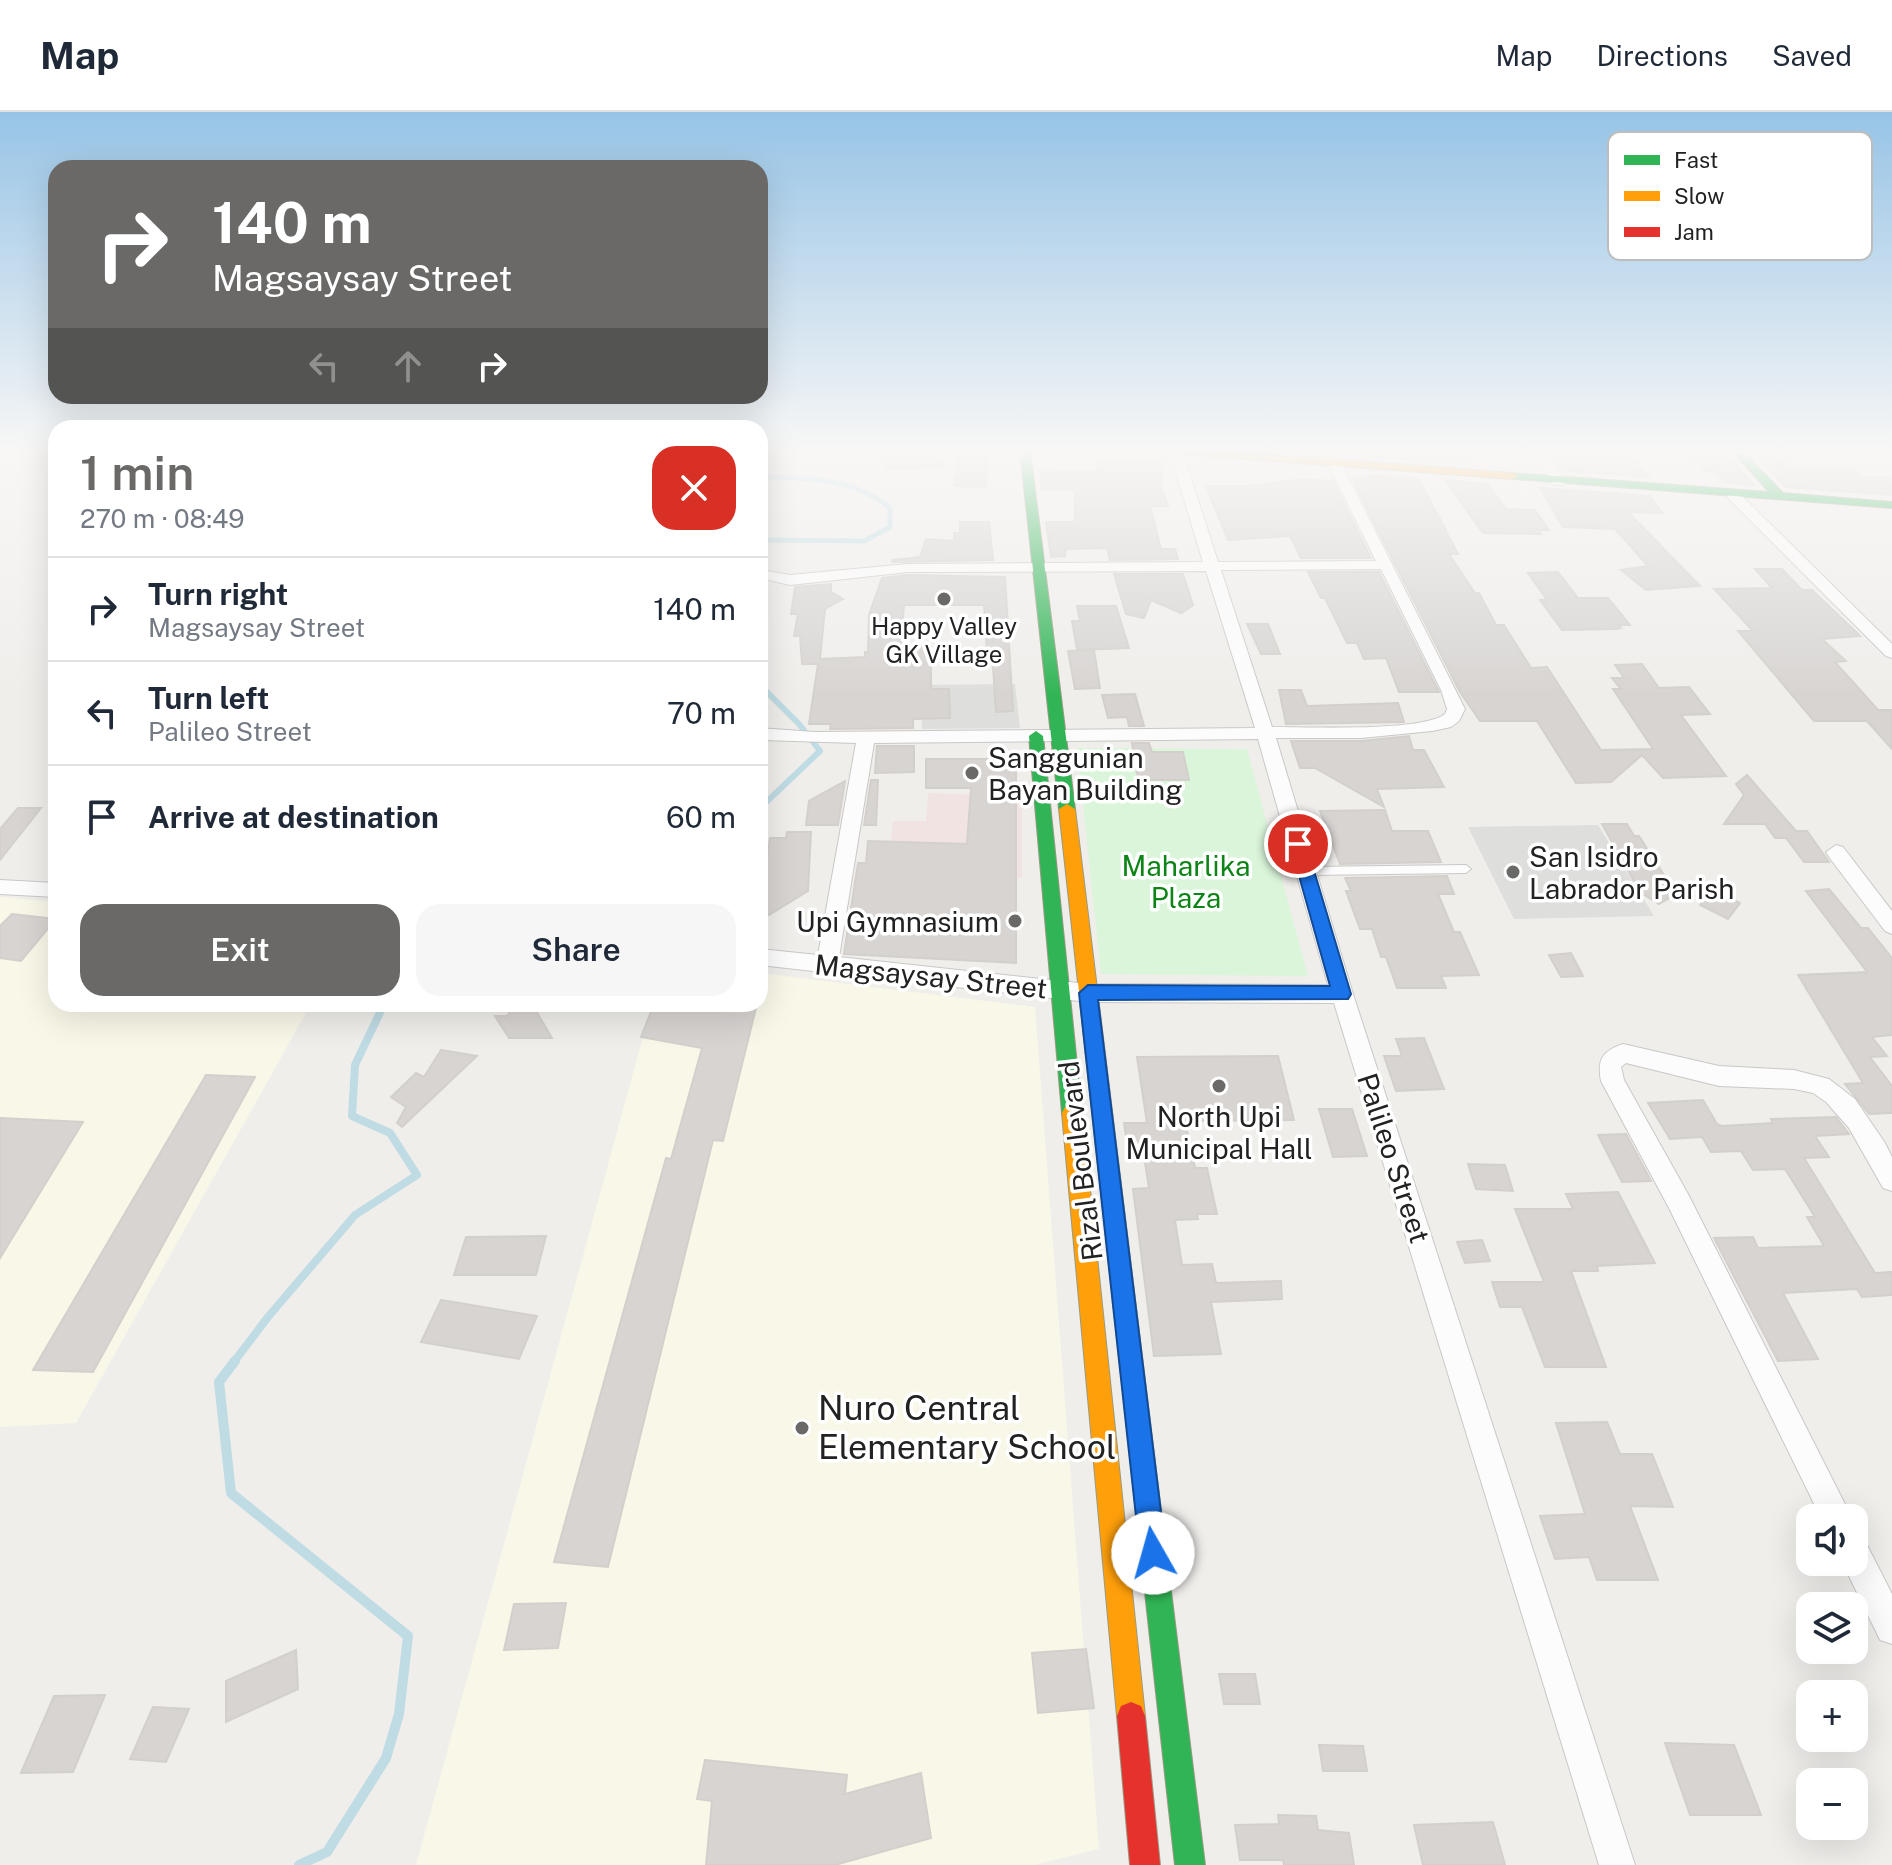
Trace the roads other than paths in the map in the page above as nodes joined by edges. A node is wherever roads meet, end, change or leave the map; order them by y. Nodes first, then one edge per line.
1 (1024, 532) edge
2 (1028, 532) edge
3 (1201, 532) edge
4 (1372, 532) edge
5 (1770, 532) edge
6 (1385, 565) junction
7 (1030, 567) junction
8 (1213, 567) junction
9 (768, 576) edge
10 (1023, 598) dead end
11 (1892, 653) edge
12 (1036, 728) junction
13 (768, 735) edge
14 (1058, 735) junction
15 (1266, 735) junction
16 (866, 738) junction
17 (1836, 852) dead end
18 (1466, 869) dead end
19 (1306, 871) junction
20 (0, 887) edge
21 (48, 890) edge
22 (1892, 926) edge
23 (768, 958) edge
24 (827, 964) junction
25 (1061, 991) junction
26 (1088, 993) junction
27 (1342, 994) junction
28 (1892, 1180) edge
29 (1830, 1504) edge
30 (1866, 1576) edge
31 (1892, 1628) edge
32 (1145, 1865) edge
33 (1190, 1865) edge
34 (1617, 1865) edge

1 - 7 main road, Rizal Boulevard
2 - 7 main road, Rizal Boulevard
3 - 8 street, Palileo Street
4 - 6 street
5 - 11 street
6 - 8 street
6 - 15 street
7 - 8 street
7 - 9 street
7 - 10 main road, Rizal Boulevard
7 - 14 main road, Rizal Boulevard
8 - 15 street, Palileo Street
12 - 14 street
12 - 16 street
12 - 25 main road, Rizal Boulevard
13 - 16 street
14 - 15 street
14 - 26 main road, Rizal Boulevard
15 - 19 street, Palileo Street
16 - 24 street
17 - 22 street
18 - 19 lane
19 - 27 street, Palileo Street
20 - 21 street
23 - 24 street, Magsaysay Street
24 - 25 street, Magsaysay Street
25 - 26 street, Magsaysay Street
25 - 32 main road, Rizal Boulevard
26 - 27 street, Magsaysay Street
26 - 33 main road, Rizal Boulevard
27 - 34 street, Palileo Street
28 - 29 street
30 - 31 street

